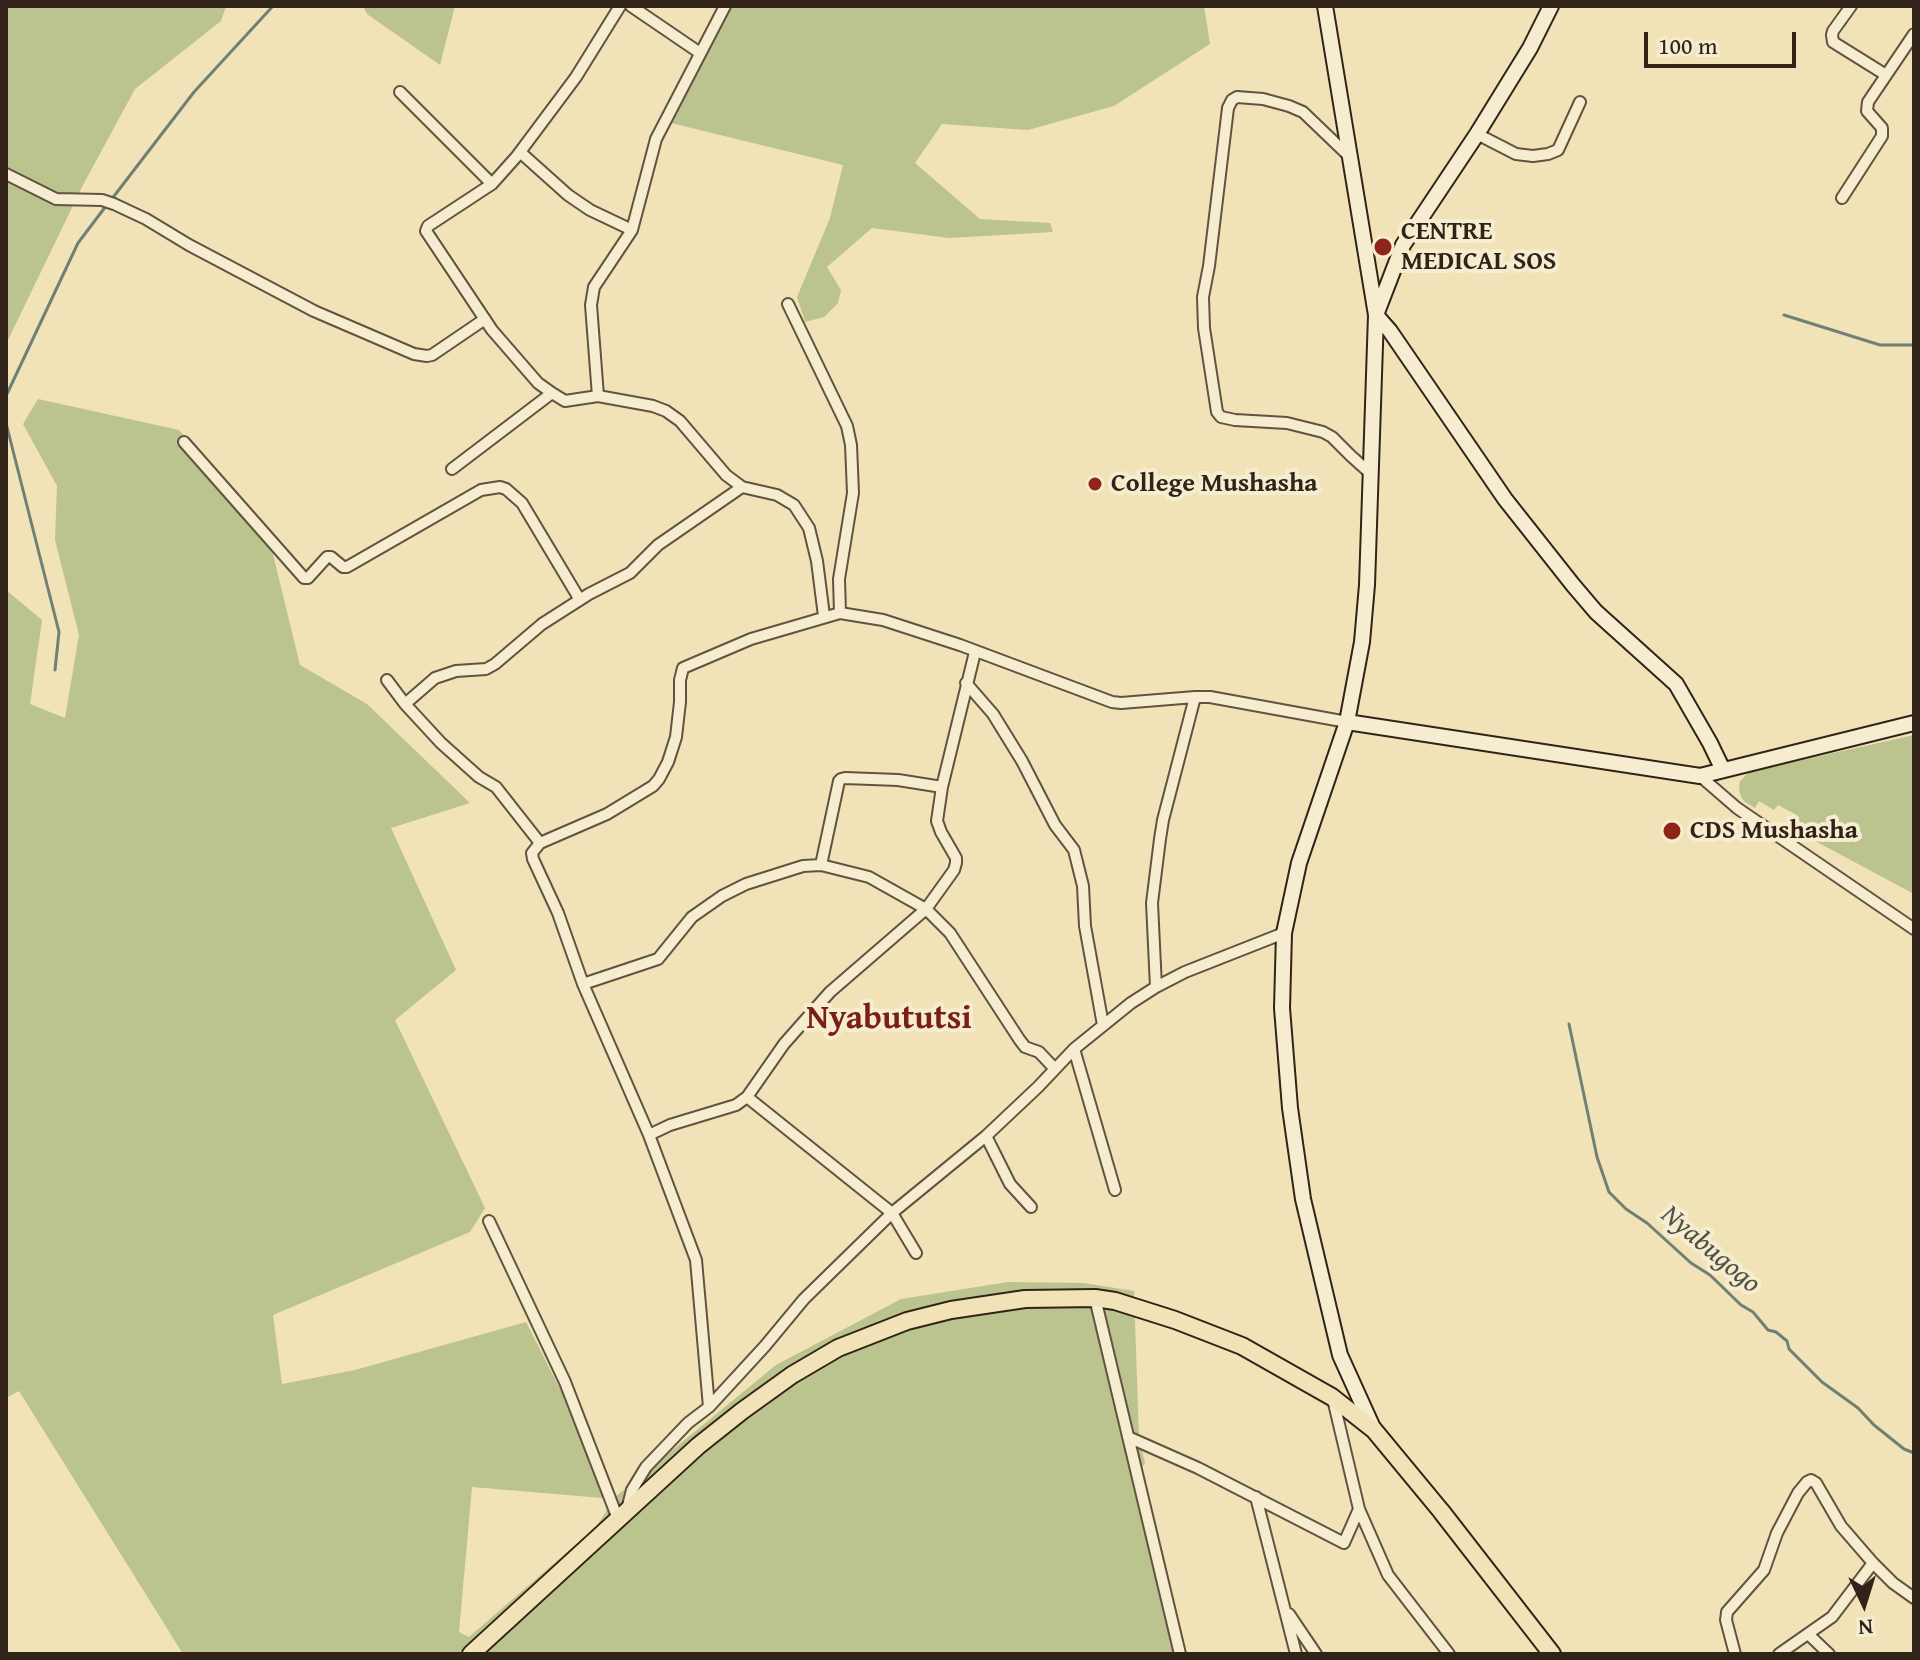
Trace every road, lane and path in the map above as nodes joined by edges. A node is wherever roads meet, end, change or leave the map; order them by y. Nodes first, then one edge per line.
1 (620, 6) edge
2 (631, 6) edge
3 (725, 6) edge
4 (1325, 6) edge
5 (1551, 6) edge
6 (1851, 6) edge
7 (1914, 34) edge
8 (700, 53) junction
9 (1886, 75) junction
10 (400, 92) dead end
11 (1580, 102) dead end
12 (1477, 134) junction
13 (520, 152) junction
14 (1351, 158) junction
15 (6, 174) edge
16 (492, 184) junction
17 (1842, 198) dead end
18 (632, 230) junction
19 (788, 304) dead end
20 (1376, 315) junction
21 (485, 319) junction
22 (552, 393) junction
23 (598, 396) junction
24 (184, 442) dead end
25 (452, 469) dead end
26 (1370, 473) junction
27 (742, 487) junction
28 (580, 600) junction
29 (840, 613) junction
30 (824, 616) junction
31 (975, 652) junction
32 (387, 680) dead end
33 (966, 683) junction
34 (1195, 697) junction
35 (405, 704) junction
36 (1347, 722) junction
37 (1914, 723) edge
38 (1723, 770) junction
39 (1700, 776) junction
40 (942, 787) junction
41 (540, 843) junction
42 (821, 865) junction
43 (926, 909) junction
44 (1914, 929) edge
45 (1284, 933) junction
46 (583, 984) junction
47 (1156, 987) junction
48 (1103, 1025) junction
49 (1074, 1049) junction
50 (1055, 1069) junction
51 (747, 1097) junction
52 (649, 1135) junction
53 (986, 1136) junction
54 (1115, 1190) dead end
55 (1031, 1207) dead end
56 (892, 1213) junction
57 (489, 1221) dead end
58 (916, 1253) dead end
59 (1095, 1298) junction
60 (1332, 1397) junction
61 (709, 1407) junction
62 (1374, 1430) junction
63 (1128, 1437) junction
64 (1256, 1497) junction
65 (1359, 1509) junction
66 (622, 1515) junction
67 (1873, 1563) junction
68 (1914, 1598) edge
69 (1286, 1610) junction
70 (1808, 1634) junction
71 (471, 1654) edge
72 (1180, 1654) edge
73 (1296, 1654) edge
74 (1316, 1654) edge
75 (1449, 1654) edge
76 (1552, 1654) edge
77 (1735, 1654) edge
78 (1779, 1654) edge
79 (1829, 1654) edge

1 - 13 street
2 - 8 street
3 - 8 street
4 - 14 street
5 - 12 street
6 - 9 street
7 - 9 street
8 - 18 street
9 - 17 street
10 - 16 street
11 - 12 street
12 - 20 street
13 - 16 street
13 - 18 street
14 - 20 street
14 - 26 street
15 - 21 street
16 - 21 street
18 - 23 street
19 - 29 street
20 - 26 street
20 - 38 street
21 - 22 street
22 - 23 street
22 - 25 street
23 - 27 street
24 - 28 street
26 - 36 street
27 - 28 street
27 - 30 street
28 - 35 street
29 - 30 street
29 - 31 street
30 - 41 street
31 - 33 street
31 - 34 street
32 - 35 street
33 - 40 street
33 - 48 street
34 - 36 street
34 - 47 street
35 - 41 street
36 - 39 street
36 - 45 street
37 - 38 street
38 - 39 street
39 - 44 street
40 - 42 street
40 - 43 street
41 - 46 street
42 - 43 street
42 - 46 street
43 - 50 street
43 - 51 street
45 - 47 street
45 - 62 street
46 - 52 street
47 - 48 street
48 - 49 street
49 - 50 street
49 - 54 street
50 - 53 street
51 - 52 street
51 - 56 street
52 - 61 street
53 - 55 street
53 - 56 street
56 - 58 street
56 - 61 street
57 - 66 street
59 - 60 main road
59 - 63 street
59 - 66 main road
60 - 62 main road
60 - 65 street
61 - 66 street
62 - 76 main road
63 - 64 street
63 - 72 street
64 - 65 street
64 - 69 street
65 - 75 street
66 - 71 main road
67 - 68 street
67 - 70 street
67 - 77 street
69 - 73 street
69 - 74 street
70 - 78 street
70 - 79 street

